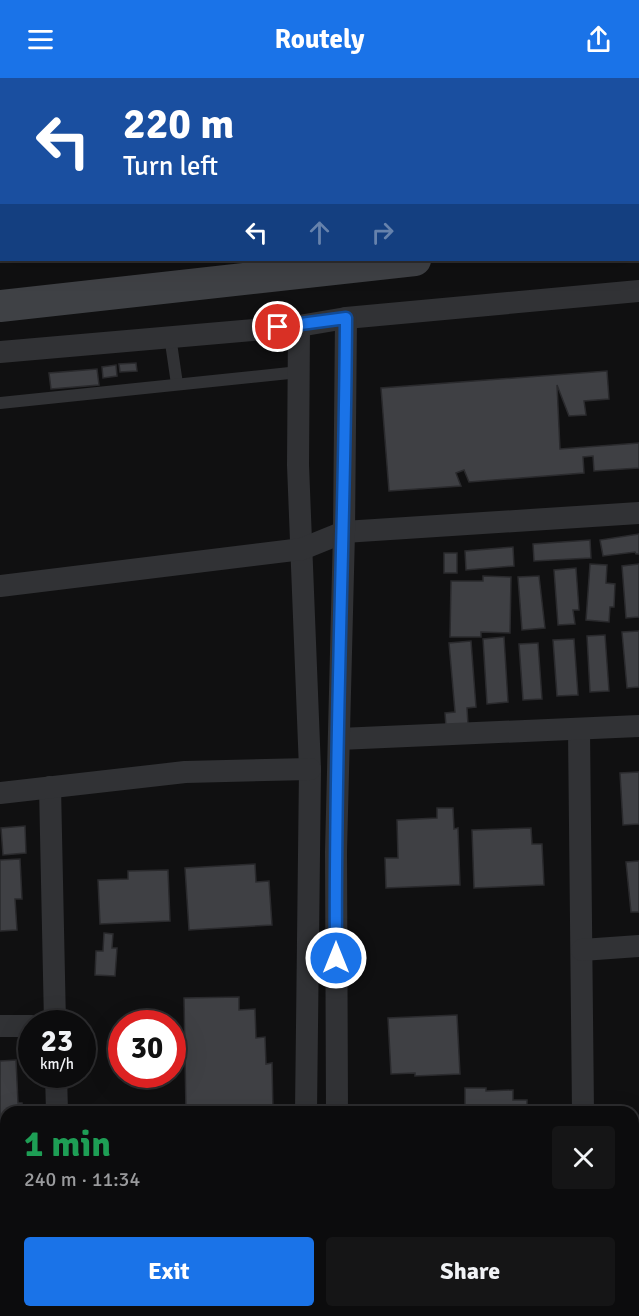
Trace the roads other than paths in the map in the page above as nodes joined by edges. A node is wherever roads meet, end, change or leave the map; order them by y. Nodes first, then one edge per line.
1 (406, 261) edge
2 (639, 291) edge
3 (0, 306) edge
4 (346, 318) junction
5 (299, 326) junction
6 (170, 336) junction
7 (0, 351) edge
8 (299, 372) junction
9 (177, 384) junction
10 (0, 403) edge
11 (639, 513) edge
12 (344, 531) junction
13 (303, 549) junction
14 (0, 586) edge
15 (639, 726) edge
16 (579, 730) junction
17 (339, 739) junction
18 (310, 768) junction
19 (50, 788) junction
20 (0, 793) edge
21 (639, 946) edge
22 (582, 950) junction
23 (55, 1010) edge
24 (0, 1026) edge
25 (18, 1026) edge
26 (56, 1088) edge
27 (57, 1106) edge
28 (306, 1106) edge
29 (337, 1106) edge
30 (583, 1106) edge

1 - 3 main road
2 - 4 street
4 - 5 street
4 - 12 street
5 - 6 street
5 - 8 street
6 - 7 street
6 - 9 lane
8 - 9 lane
8 - 13 street
9 - 10 lane
11 - 12 street
12 - 13 street
12 - 17 street
13 - 14 street
13 - 18 street
15 - 16 street
16 - 17 street
16 - 22 street
17 - 29 street
18 - 19 street
18 - 28 street
19 - 20 street
19 - 23 street
21 - 22 street
22 - 30 street
24 - 25 street
26 - 27 street

